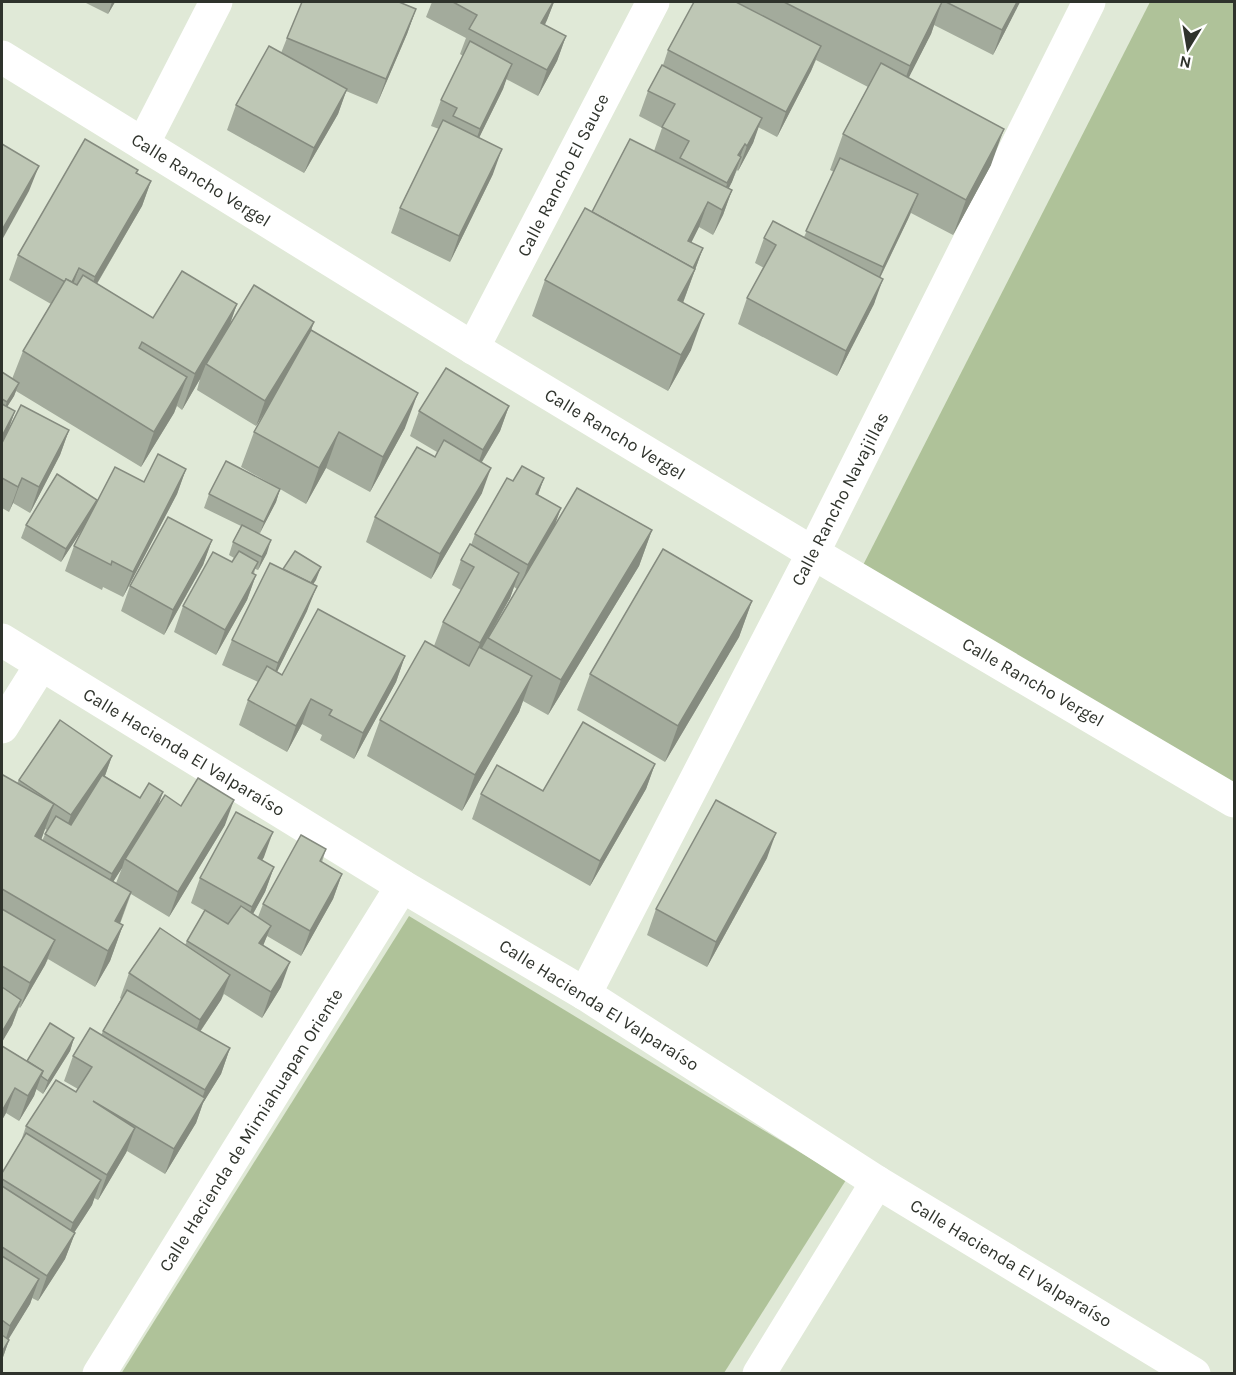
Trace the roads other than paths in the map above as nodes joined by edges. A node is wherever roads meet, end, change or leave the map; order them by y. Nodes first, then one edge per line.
1 (216, 2) edge
2 (652, 2) edge
3 (1089, 2) edge
4 (2, 57) edge
5 (143, 144) junction
6 (473, 348) junction
7 (813, 553) junction
8 (2, 640) edge
9 (41, 665) junction
10 (2, 727) edge
11 (1234, 801) edge
12 (402, 886) junction
13 (585, 994) junction
14 (877, 1182) junction
15 (99, 1374) edge
16 (759, 1374) edge
17 (1194, 1374) edge

1 - 5 street
2 - 6 street, Calle Rancho El Sauce
3 - 7 street, Calle Rancho Navajillas
4 - 5 street, Calle Rancho Vergel
5 - 6 street, Calle Rancho Vergel
6 - 7 street, Calle Rancho Vergel
7 - 11 street, Calle Rancho Vergel
7 - 13 street, Calle Rancho Navajillas
8 - 9 street, Calle Hacienda El Valparaíso
9 - 10 street
9 - 12 street, Calle Hacienda El Valparaíso
12 - 13 street, Calle Hacienda El Valparaíso
12 - 15 street, Calle Hacienda de Mimiahuapan Oriente
13 - 14 street, Calle Hacienda El Valparaíso
14 - 16 street
14 - 17 street, Calle Hacienda El Valparaíso

